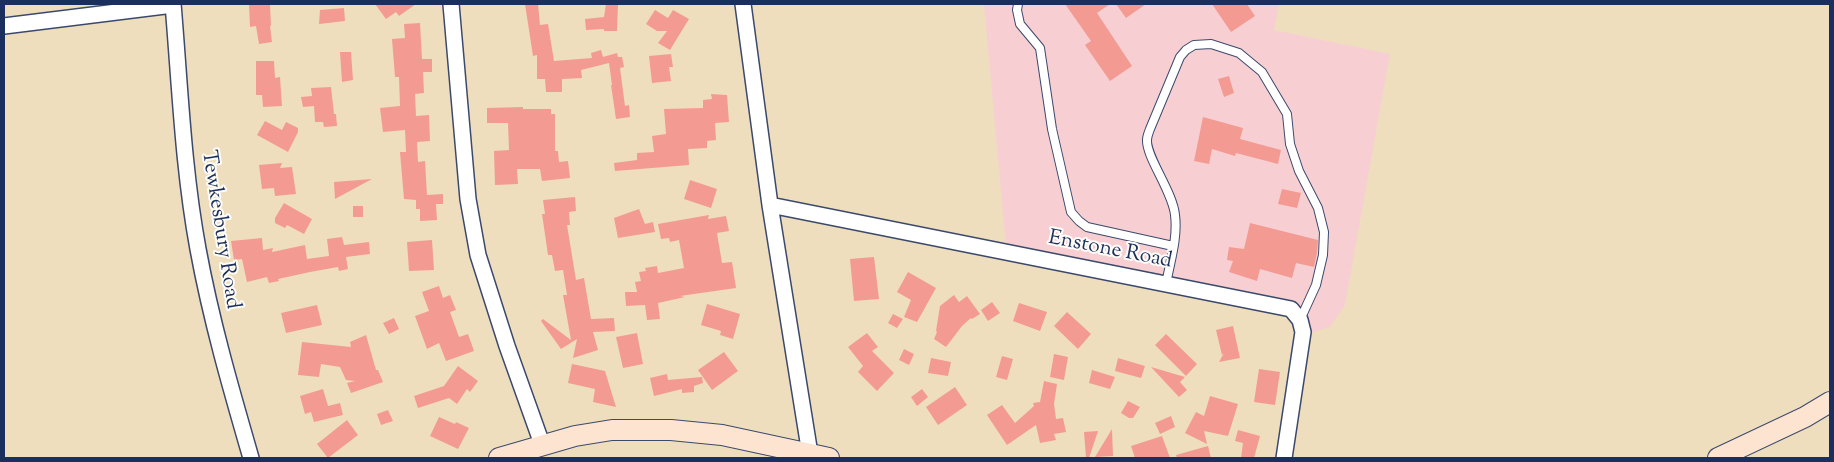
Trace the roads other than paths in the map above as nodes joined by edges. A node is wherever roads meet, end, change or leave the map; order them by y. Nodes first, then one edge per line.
1 (173, 4) edge
2 (451, 4) edge
3 (743, 4) edge
4 (1018, 4) edge
5 (4, 26) edge
6 (770, 205) junction
7 (1173, 246) junction
8 (1166, 284) junction
9 (1300, 320) junction
10 (1830, 402) edge
11 (542, 444) junction
12 (819, 456) edge
13 (251, 458) edge
14 (499, 458) edge
15 (1284, 458) edge
16 (1718, 458) edge

1 - 5 street
1 - 13 street, Tewkesbury Road
2 - 11 street
3 - 6 street
4 - 7 lane
6 - 8 street, Enstone Road
6 - 12 street
7 - 8 lane
7 - 9 lane
8 - 9 street, Enstone Road
9 - 15 street
10 - 16 street
11 - 12 street
11 - 14 street

